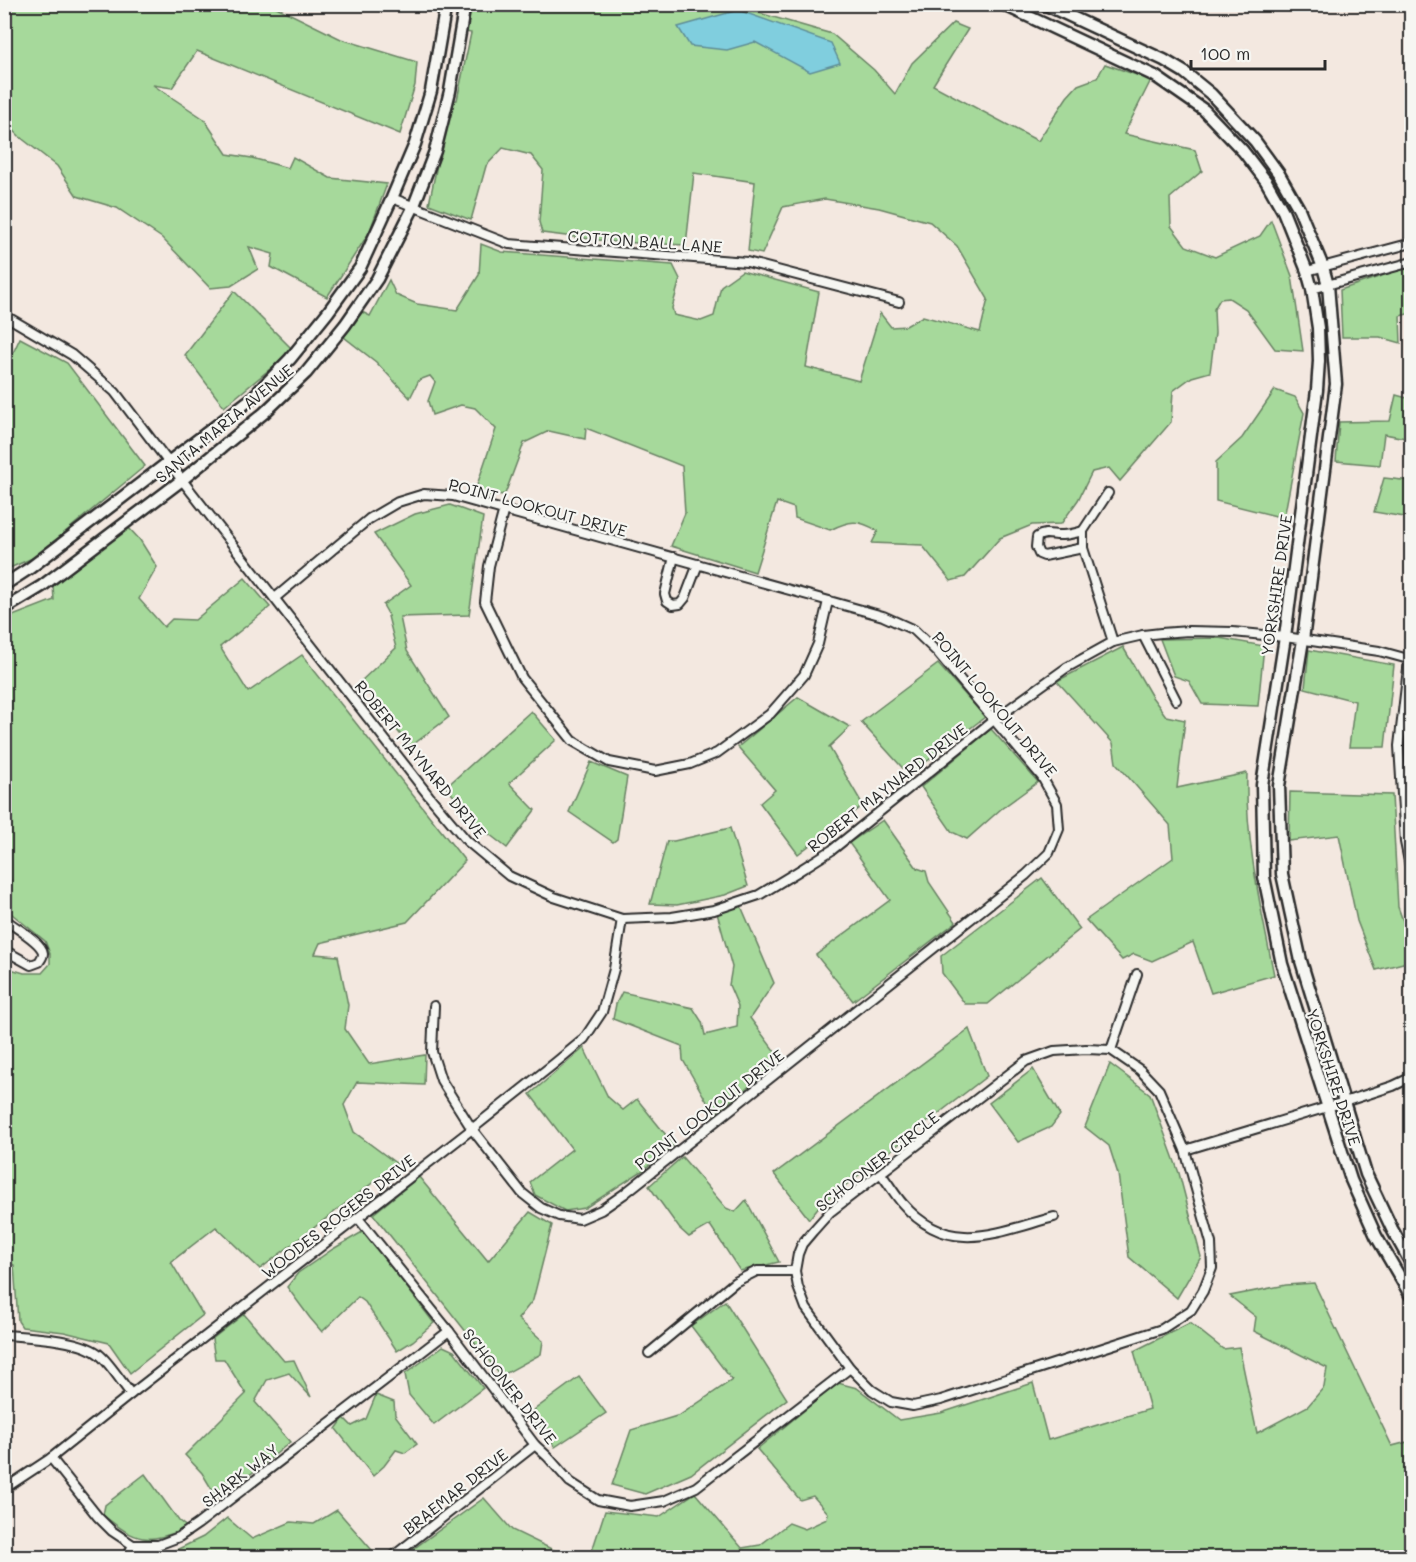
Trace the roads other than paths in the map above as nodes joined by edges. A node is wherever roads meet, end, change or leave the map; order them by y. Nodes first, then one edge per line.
1 (446, 4) edge
2 (465, 4) edge
3 (1002, 4) edge
4 (1044, 4) edge
5 (431, 90) junction
6 (450, 92) junction
7 (392, 198) junction
8 (413, 208) junction
9 (1412, 243) edge
10 (1412, 262) edge
11 (1323, 267) junction
12 (360, 268) junction
13 (1307, 271) junction
14 (377, 279) junction
15 (1328, 285) junction
16 (1312, 289) junction
17 (899, 302) dead end
18 (4, 315) edge
19 (169, 463) junction
20 (182, 480) junction
21 (1108, 493) dead end
22 (504, 509) junction
23 (1083, 531) junction
24 (1083, 548) junction
25 (674, 558) junction
26 (698, 564) junction
27 (4, 585) edge
28 (275, 598) junction
29 (828, 601) junction
30 (4, 609) edge
31 (1143, 635) junction
32 (1285, 637) junction
33 (1303, 640) junction
34 (1113, 642) junction
35 (1410, 660) edge
36 (1176, 700) dead end
37 (995, 720) junction
38 (1412, 876) edge
39 (622, 919) junction
40 (4, 920) edge
41 (4, 950) edge
42 (1137, 974) dead end
43 (434, 1006) dead end
44 (1111, 1050) junction
45 (1412, 1077) edge
46 (1344, 1102) junction
47 (1327, 1107) junction
48 (472, 1130) junction
49 (1185, 1150) junction
50 (881, 1174) junction
51 (1054, 1217) dead end
52 (358, 1218) junction
53 (1412, 1265) edge
54 (795, 1271) junction
55 (1412, 1298) edge
56 (449, 1330) junction
57 (4, 1335) edge
58 (649, 1353) dead end
59 (850, 1368) junction
60 (130, 1394) junction
61 (535, 1445) junction
62 (51, 1458) junction
63 (4, 1489) edge
64 (134, 1545) junction
65 (127, 1557) edge
66 (391, 1557) edge

1 - 5 street, SANTA MARIA AVENUE
2 - 6 street, SANTA MARIA AVENUE
3 - 13 street, YORKSHIRE DRIVE
4 - 11 street, YORKSHIRE DRIVE
5 - 6 street
5 - 7 street, SANTA MARIA AVENUE
6 - 8 street, SANTA MARIA AVENUE
7 - 8 street, COTTON BALL LANE
7 - 12 street, SANTA MARIA AVENUE
8 - 14 street, SANTA MARIA AVENUE
8 - 17 street, COTTON BALL LANE
9 - 11 street
10 - 15 street
11 - 13 street
11 - 15 street, YORKSHIRE DRIVE
12 - 14 street
12 - 19 street, SANTA MARIA AVENUE
13 - 16 street, YORKSHIRE DRIVE
14 - 20 street, SANTA MARIA AVENUE
15 - 16 street
15 - 33 street, YORKSHIRE DRIVE
16 - 32 street, YORKSHIRE DRIVE
18 - 19 street, ROBERT MAYNARD DRIVE
19 - 20 street, ROBERT MAYNARD DRIVE
19 - 27 street, SANTA MARIA AVENUE
20 - 28 street, ROBERT MAYNARD DRIVE
20 - 30 street, SANTA MARIA AVENUE
21 - 23 street
22 - 25 street, POINT LOOKOUT DRIVE
22 - 28 street, POINT LOOKOUT DRIVE
22 - 29 street
23 - 24 street
23 - 24 street
24 - 34 street
25 - 26 street, POINT LOOKOUT DRIVE
25 - 26 street
26 - 29 street, POINT LOOKOUT DRIVE
28 - 39 street, ROBERT MAYNARD DRIVE
29 - 37 street, POINT LOOKOUT DRIVE
31 - 32 street, ROBERT MAYNARD DRIVE
31 - 34 street, ROBERT MAYNARD DRIVE
31 - 36 street
32 - 33 street, ROBERT MAYNARD DRIVE
32 - 47 street, YORKSHIRE DRIVE
33 - 35 street, ROBERT MAYNARD DRIVE
33 - 46 street, YORKSHIRE DRIVE
34 - 37 street, ROBERT MAYNARD DRIVE
35 - 38 street
37 - 39 street, ROBERT MAYNARD DRIVE
37 - 48 street, POINT LOOKOUT DRIVE
39 - 48 street, WOODES ROGERS DRIVE
40 - 41 street
42 - 44 street
43 - 48 street, POINT LOOKOUT DRIVE
44 - 49 street
44 - 50 street, SCHOONER CIRCLE
45 - 46 street
46 - 47 street
46 - 53 street, YORKSHIRE DRIVE
47 - 49 street
47 - 55 street, YORKSHIRE DRIVE
48 - 52 street, WOODES ROGERS DRIVE
49 - 59 street
50 - 51 street
50 - 54 street, SCHOONER CIRCLE
52 - 56 street, SCHOONER DRIVE
52 - 60 street, WOODES ROGERS DRIVE
54 - 58 street
54 - 59 street
56 - 61 street, SCHOONER DRIVE
56 - 64 street, SHARK WAY
57 - 60 street
59 - 61 street, SCHOONER DRIVE
60 - 62 street, WOODES ROGERS DRIVE
61 - 66 street, BRAEMAR DRIVE
62 - 63 street, WOODES ROGERS DRIVE
62 - 64 street
64 - 65 street

